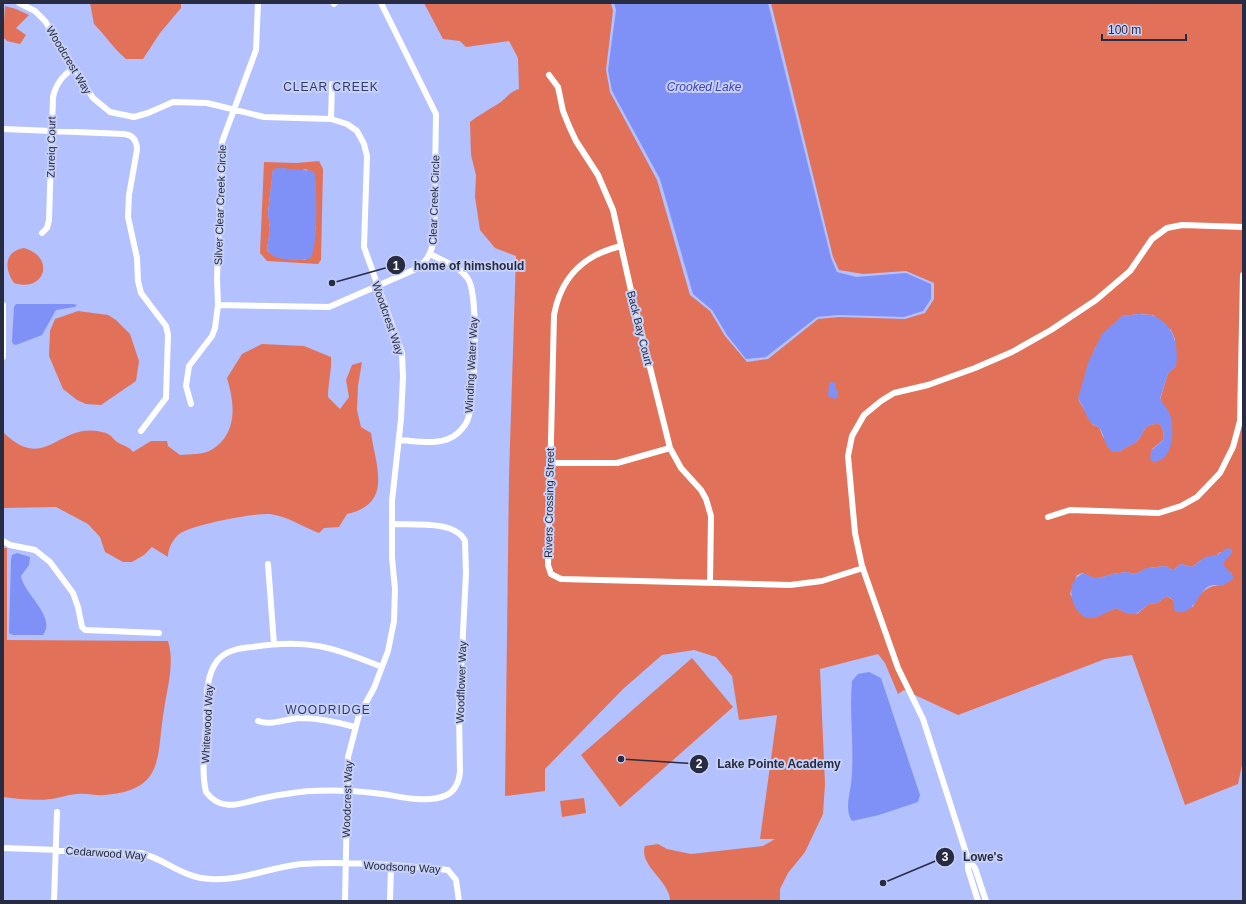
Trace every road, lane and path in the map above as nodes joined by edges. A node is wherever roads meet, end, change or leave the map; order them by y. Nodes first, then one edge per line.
1 (19, 3) edge
2 (258, 3) edge
3 (380, 3) edge
4 (74, 68) junction
5 (549, 75) dead end
6 (332, 84) dead end
7 (234, 109) junction
8 (331, 119) junction
9 (3, 130) edge
10 (51, 131) junction
11 (1243, 227) edge
12 (42, 233) dead end
13 (621, 246) junction
14 (430, 254) junction
15 (1243, 275) edge
16 (377, 286) junction
17 (3, 305) edge
18 (218, 305) junction
19 (3, 357) edge
20 (191, 404) dead end
21 (140, 431) dead end
22 (399, 440) junction
23 (670, 448) junction
24 (550, 463) junction
25 (1048, 517) dead end
26 (392, 524) junction
27 (3, 541) edge
28 (268, 564) dead end
29 (863, 568) junction
30 (710, 583) junction
31 (159, 633) dead end
32 (274, 644) junction
33 (382, 667) junction
34 (258, 721) dead end
35 (355, 726) junction
36 (346, 792) junction
37 (56, 812) dead end
38 (3, 848) edge
39 (56, 850) junction
40 (968, 859) junction
41 (346, 864) junction
42 (391, 866) junction
43 (54, 901) edge
44 (345, 901) edge
45 (390, 901) edge
46 (459, 901) edge
47 (978, 901) edge
48 (986, 901) edge

1 - 4 street, Woodcrest Way
2 - 7 street, Silver Clear Creek Circle
3 - 14 street, Clear Creek Circle
4 - 7 street, Woodcrest Way
4 - 10 street, Zureiq Court
5 - 13 street, Back Bay Court
6 - 8 street
7 - 8 street, Woodcrest Way
7 - 18 street, Silver Clear Creek Circle
8 - 16 street, Woodcrest Way
9 - 10 street
10 - 12 street, Zureiq Court
10 - 21 street
11 - 29 street
13 - 23 street, Back Bay Court
13 - 24 street, Rivers Crossing Street
14 - 16 street, Clear Creek Circle
14 - 22 street, Winding Water Way
15 - 25 street
16 - 18 street, Clear Creek Circle
16 - 22 street, Woodcrest Way
17 - 19 street
18 - 20 street, Silver Clear Creek Circle
22 - 26 street, Woodcrest Way
23 - 24 street
23 - 30 street, Back Bay Court
24 - 30 street, Rivers Crossing Street
26 - 33 street, Woodcrest Way
26 - 36 street, Woodflower Way
27 - 31 street
28 - 32 street
29 - 30 street, Rivers Crossing Street
29 - 40 street
32 - 33 street, Whitewood Way
32 - 36 street, Whitewood Way
33 - 35 street, Woodcrest Way
34 - 35 street
35 - 36 street, Woodcrest Way
36 - 41 street, Woodcrest Way
37 - 39 street
38 - 39 street, Cedarwood Way
39 - 41 street, Cedarwood Way
39 - 43 street
40 - 47 street
40 - 48 street
41 - 42 street, Woodsong Way
41 - 44 street, Woodcrest Way
42 - 45 street
42 - 46 street, Woodsong Way

